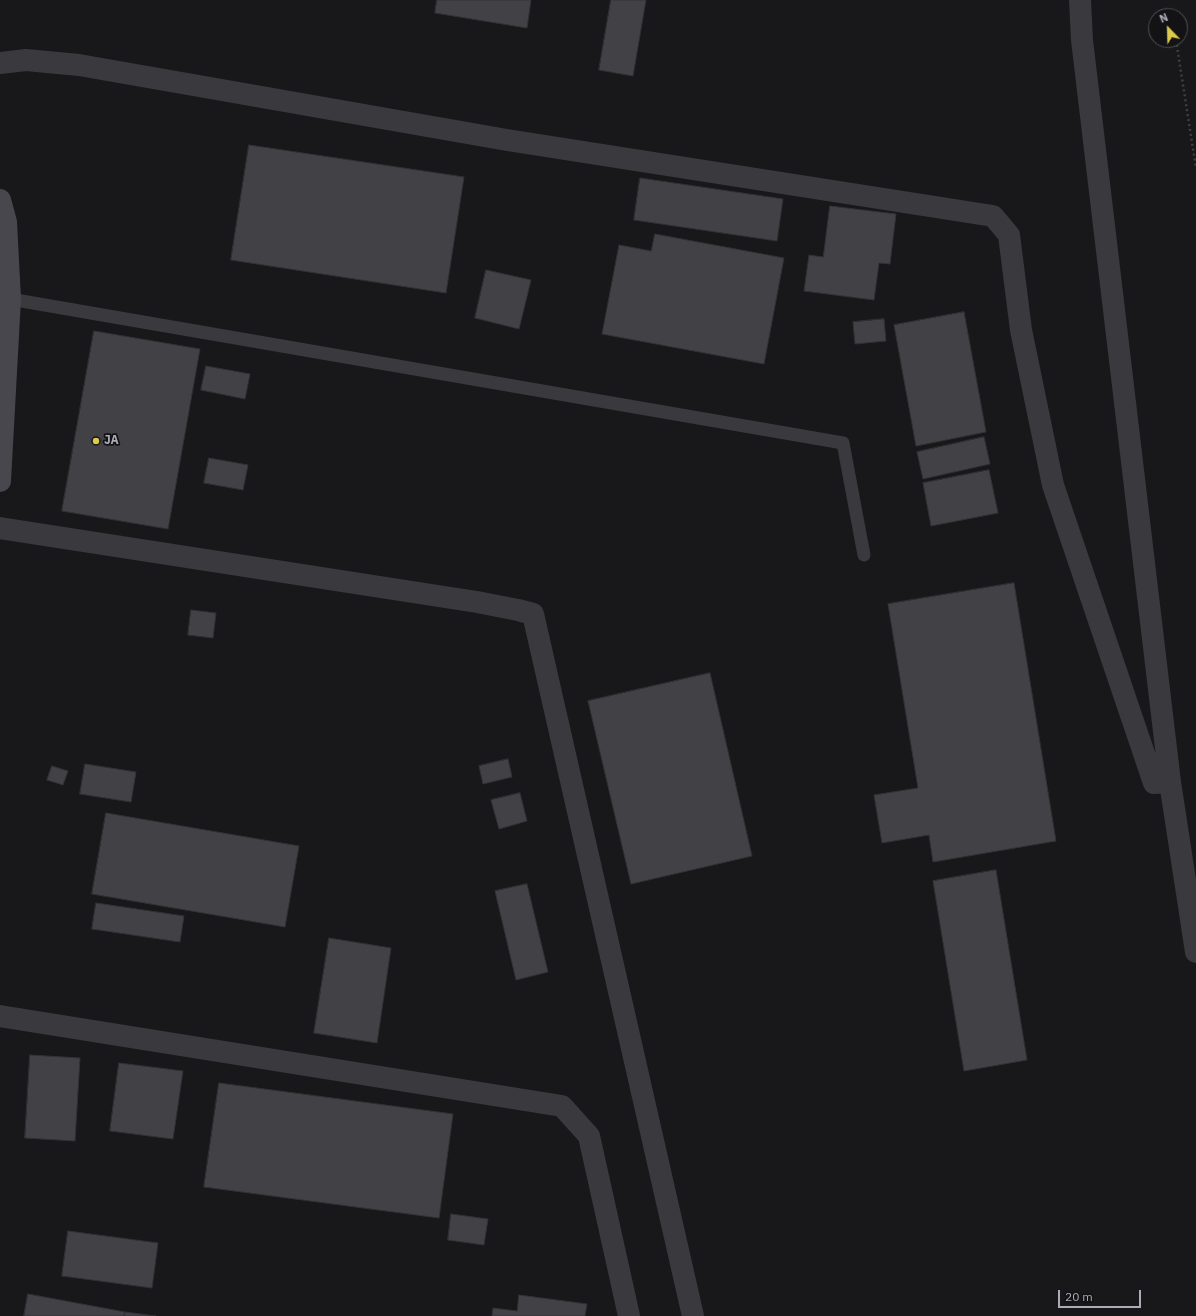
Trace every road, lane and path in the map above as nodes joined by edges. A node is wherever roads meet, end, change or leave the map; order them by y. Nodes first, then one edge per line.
1 (1080, 0) edge
2 (1177, 48) edge
3 (0, 63) edge
4 (1196, 168) edge
5 (0, 200) edge
6 (10, 299) junction
7 (1, 451) edge
8 (0, 481) edge
9 (0, 528) edge
10 (864, 555) dead end
11 (1170, 782) junction
12 (1196, 952) edge
13 (0, 1016) edge
14 (629, 1316) edge
15 (693, 1316) edge

1 - 11 street
2 - 4 path
3 - 11 street
5 - 6 street
6 - 7 street
6 - 10 lane
7 - 8 street
9 - 15 street
11 - 12 street
13 - 14 street

